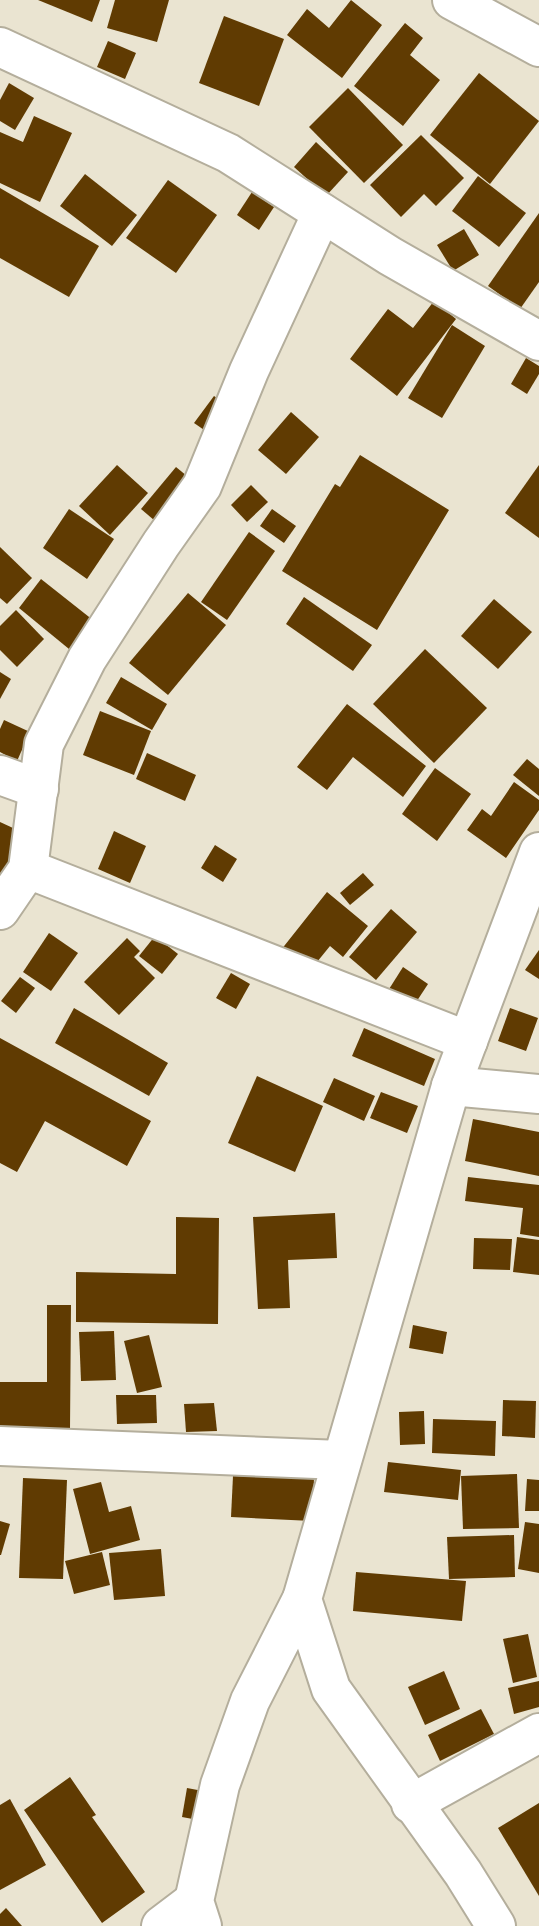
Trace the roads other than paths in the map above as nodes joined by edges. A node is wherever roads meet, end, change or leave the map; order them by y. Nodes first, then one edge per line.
1 (452, 0) edge
2 (0, 47) edge
3 (539, 47) edge
4 (322, 213) junction
5 (539, 341) edge
6 (0, 775) edge
7 (39, 789) junction
8 (539, 852) edge
9 (28, 869) junction
10 (0, 910) edge
11 (468, 1041) junction
12 (451, 1086) junction
13 (539, 1094) edge
14 (0, 1446) edge
15 (341, 1460) junction
16 (302, 1599) junction
17 (539, 1733) edge
18 (411, 1804) junction
19 (198, 1914) edge
20 (161, 1926) edge
21 (496, 1926) edge

1 - 3 street
2 - 4 street
4 - 5 street
4 - 7 street
6 - 7 street
7 - 9 street
8 - 11 street
9 - 10 street
9 - 11 street
11 - 12 street
12 - 13 street
12 - 15 street
14 - 15 street
15 - 16 street
16 - 18 street
16 - 19 street
17 - 18 street
18 - 21 street
19 - 20 street

